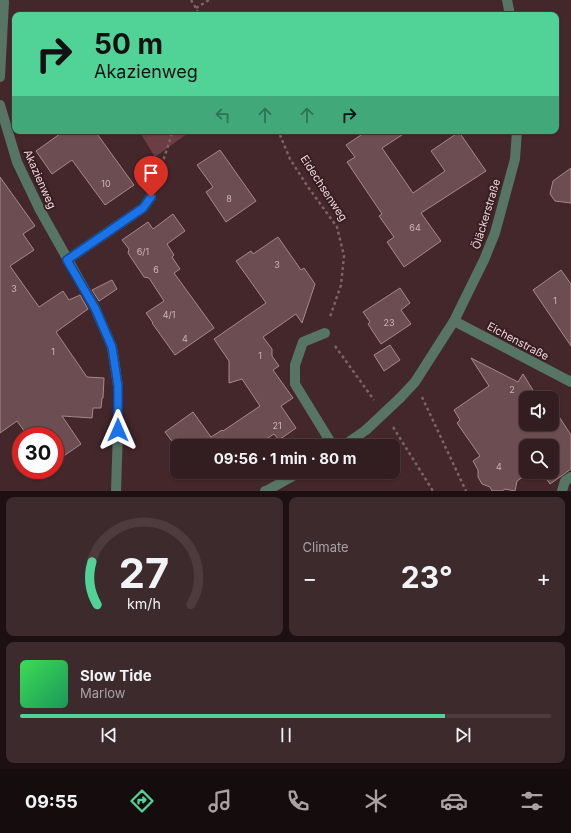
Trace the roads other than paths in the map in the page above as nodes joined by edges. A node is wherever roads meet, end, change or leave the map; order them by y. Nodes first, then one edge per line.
1 (507, 0) edge
2 (0, 2) edge
3 (509, 12) edge
4 (0, 77) edge
5 (0, 105) edge
6 (517, 134) edge
7 (151, 197) road end
8 (67, 260) junction
9 (454, 321) junction
10 (325, 333) road end
11 (571, 382) edge
12 (329, 439) edge
13 (353, 439) edge
14 (571, 477) edge
15 (288, 479) edge
16 (116, 491) edge
17 (265, 491) edge
18 (562, 491) edge

1 - 3 street
2 - 4 street
5 - 8 street, Akazienweg
6 - 9 street, Öläckerstraße
7 - 8 street
8 - 16 street, Akazienweg
9 - 11 street, Eichenstraße
9 - 13 street, Öläckerstraße, bridge
10 - 12 street
14 - 18 street
15 - 17 street

